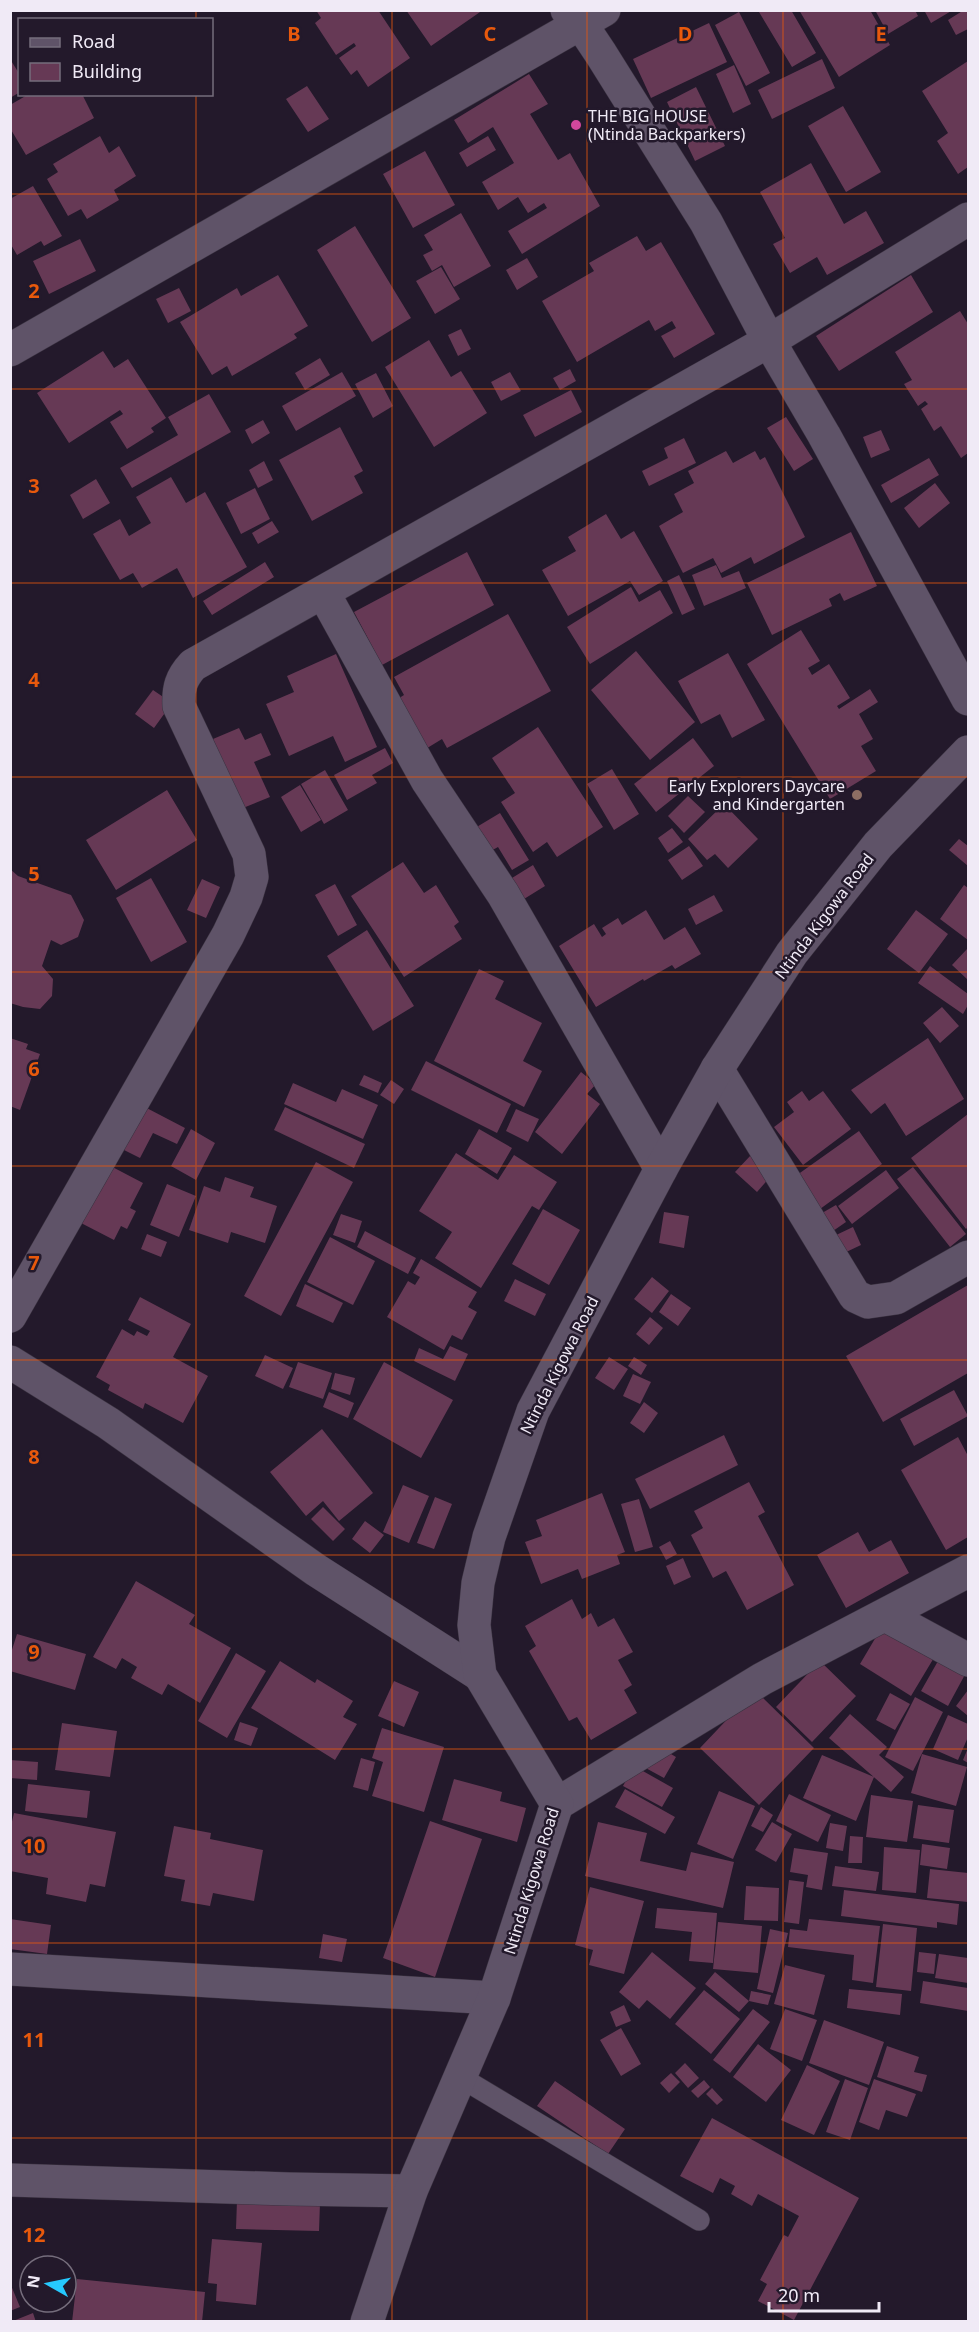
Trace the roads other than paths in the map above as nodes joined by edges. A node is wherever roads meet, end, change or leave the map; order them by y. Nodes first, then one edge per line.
1 (584, 15) edge
2 (969, 219) edge
3 (770, 341) junction
4 (10, 350) edge
5 (323, 592) junction
6 (969, 699) edge
7 (969, 752) edge
8 (717, 1069) junction
9 (661, 1169) junction
10 (969, 1257) edge
11 (10, 1316) edge
12 (10, 1362) edge
13 (969, 1571) edge
14 (885, 1615) junction
15 (969, 1660) edge
16 (480, 1675) junction
17 (557, 1804) junction
18 (10, 1969) edge
19 (494, 1998) junction
20 (460, 2077) junction
21 (10, 2180) edge
22 (411, 2190) junction
23 (699, 2220) dead end
24 (367, 2322) edge

1 - 3 street
1 - 4 street
2 - 3 street
3 - 5 street
3 - 6 street
5 - 9 street
5 - 11 street
7 - 8 street, Ntinda Kigowa Road
8 - 9 street, Ntinda Kigowa Road
8 - 10 street
9 - 16 street, Ntinda Kigowa Road
12 - 16 street
13 - 14 street
14 - 15 street
14 - 17 street
16 - 17 street, Ntinda Kigowa Road
17 - 19 street, Ntinda Kigowa Road
18 - 19 street
19 - 20 street, Ntinda Kigowa Road
20 - 22 street, Ntinda Kigowa Road
20 - 23 lane
21 - 22 street
22 - 24 street, Ntinda Kigowa Road

